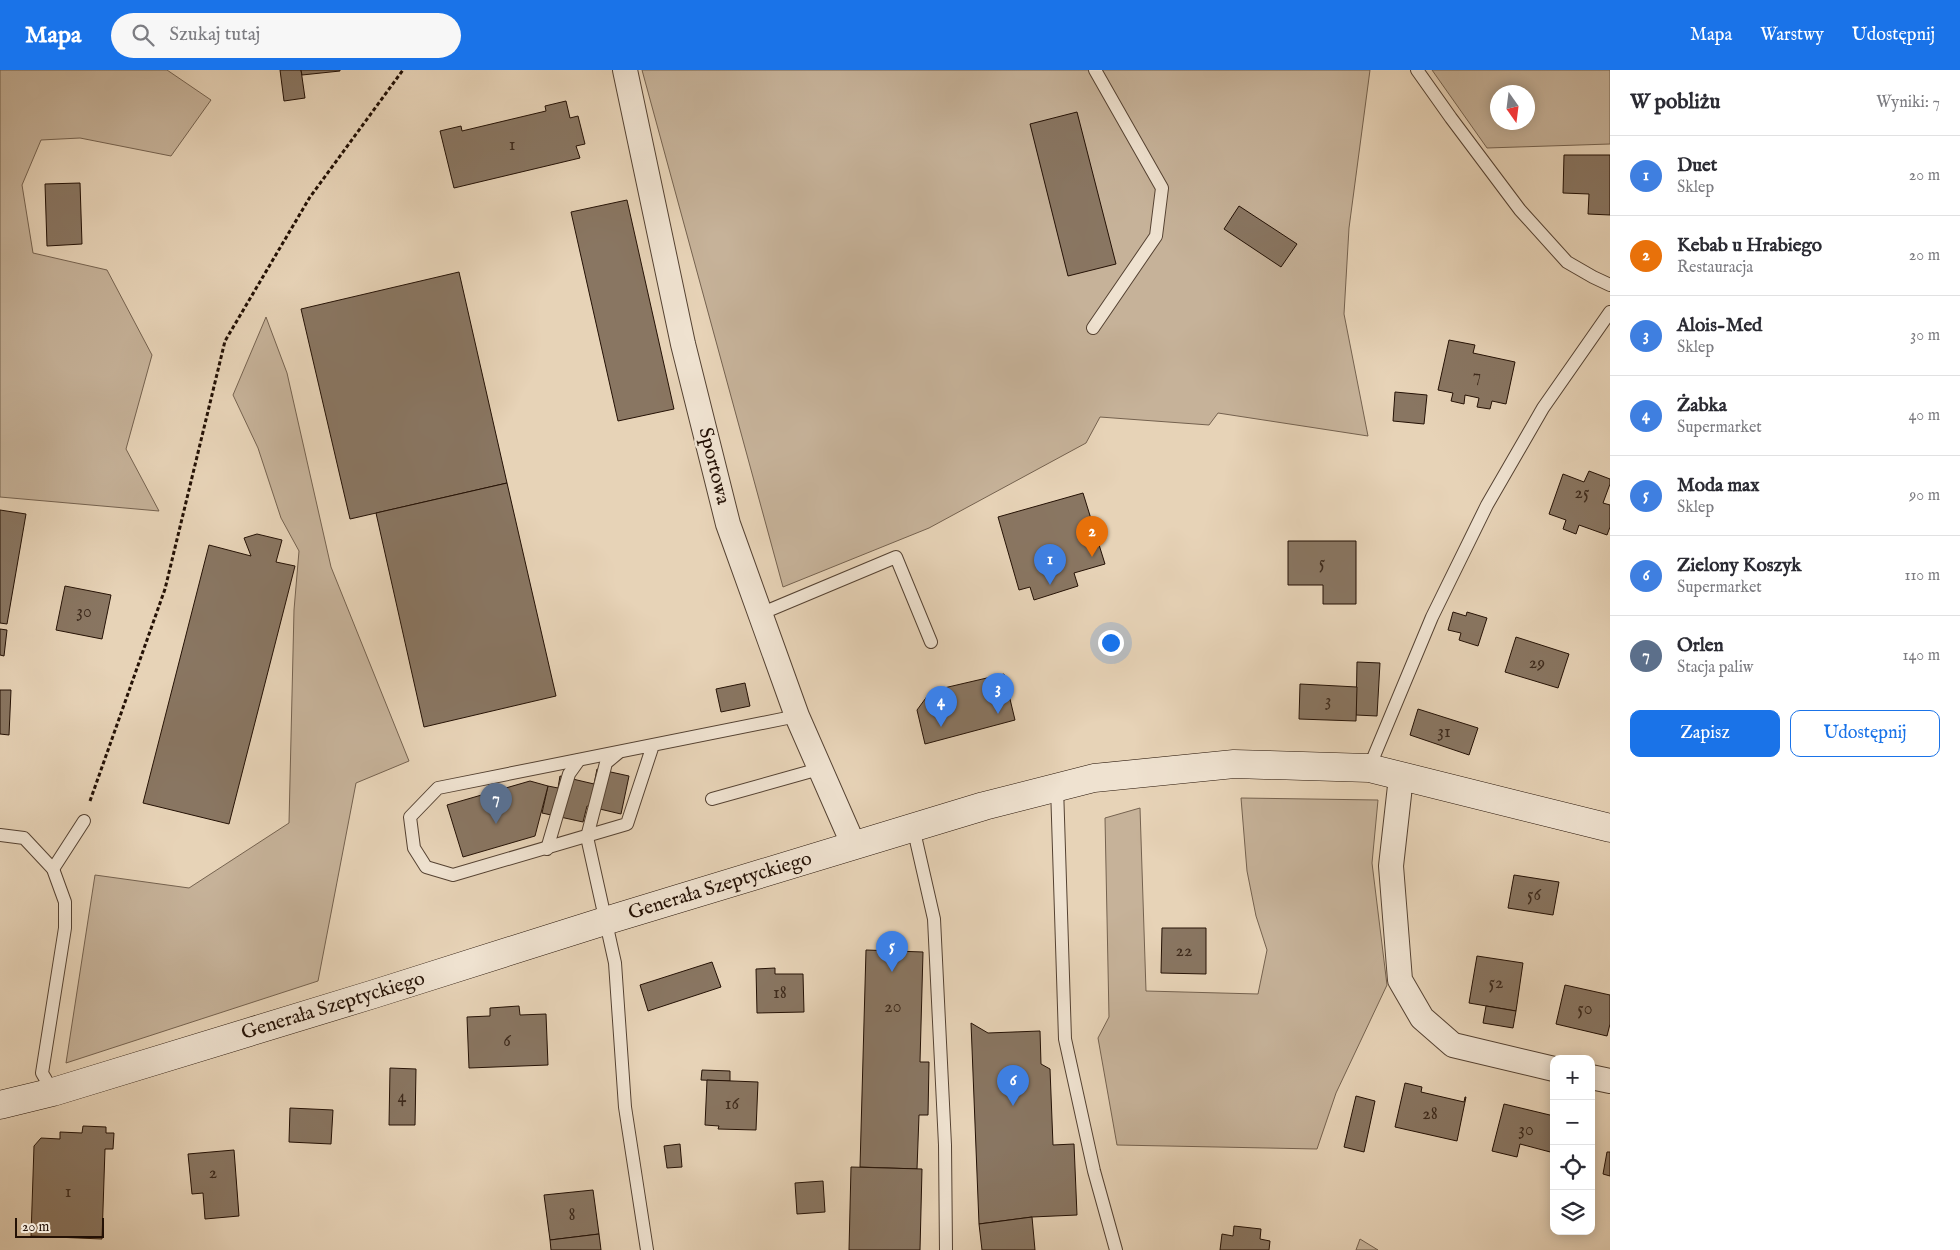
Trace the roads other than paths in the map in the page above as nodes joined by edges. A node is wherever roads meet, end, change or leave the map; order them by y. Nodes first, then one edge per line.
1 (625, 70) edge
2 (1094, 70) edge
3 (1417, 70) edge
4 (1610, 285) edge
5 (1610, 312) edge
6 (1093, 328) dead end
7 (760, 614) junction
8 (931, 642) dead end
9 (797, 716) junction
10 (653, 745) junction
11 (618, 752) junction
12 (579, 760) junction
13 (820, 768) junction
14 (1370, 768) junction
15 (1401, 777) junction
16 (1057, 787) junction
17 (712, 800) dead end
18 (84, 820) road end
19 (913, 827) junction
20 (1610, 828) edge
21 (0, 834) edge
22 (588, 837) junction
23 (854, 846) junction
24 (547, 849) junction
25 (53, 869) junction
26 (605, 920) junction
27 (1550, 1068) edge
28 (1595, 1078) edge
29 (1610, 1081) edge
30 (53, 1092) junction
31 (0, 1105) edge
32 (647, 1250) edge
33 (946, 1250) edge
34 (1116, 1250) edge

1 - 7 street, Sportowa
2 - 6 lane
3 - 4 lane
5 - 14 lane
7 - 8 lane
7 - 9 street, Sportowa
9 - 10 lane
9 - 13 street, Sportowa
10 - 11 lane
10 - 22 lane
11 - 12 lane
11 - 22 lane
12 - 24 lane
12 - 24 lane
13 - 17 lane
13 - 23 street, Sportowa
14 - 15 main road, Generała Szeptyckiego
14 - 16 main road, Generała Szeptyckiego
15 - 20 main road, Generała Szeptyckiego
15 - 27 street
16 - 19 main road, Generała Szeptyckiego
16 - 34 lane
18 - 25 lane
19 - 23 main road, Generała Szeptyckiego
19 - 33 lane
21 - 25 lane
22 - 24 lane
22 - 26 lane
23 - 26 main road, Generała Szeptyckiego
25 - 30 lane
26 - 30 main road, Generała Szeptyckiego
26 - 32 lane
28 - 29 street
30 - 31 main road, Generała Szeptyckiego

